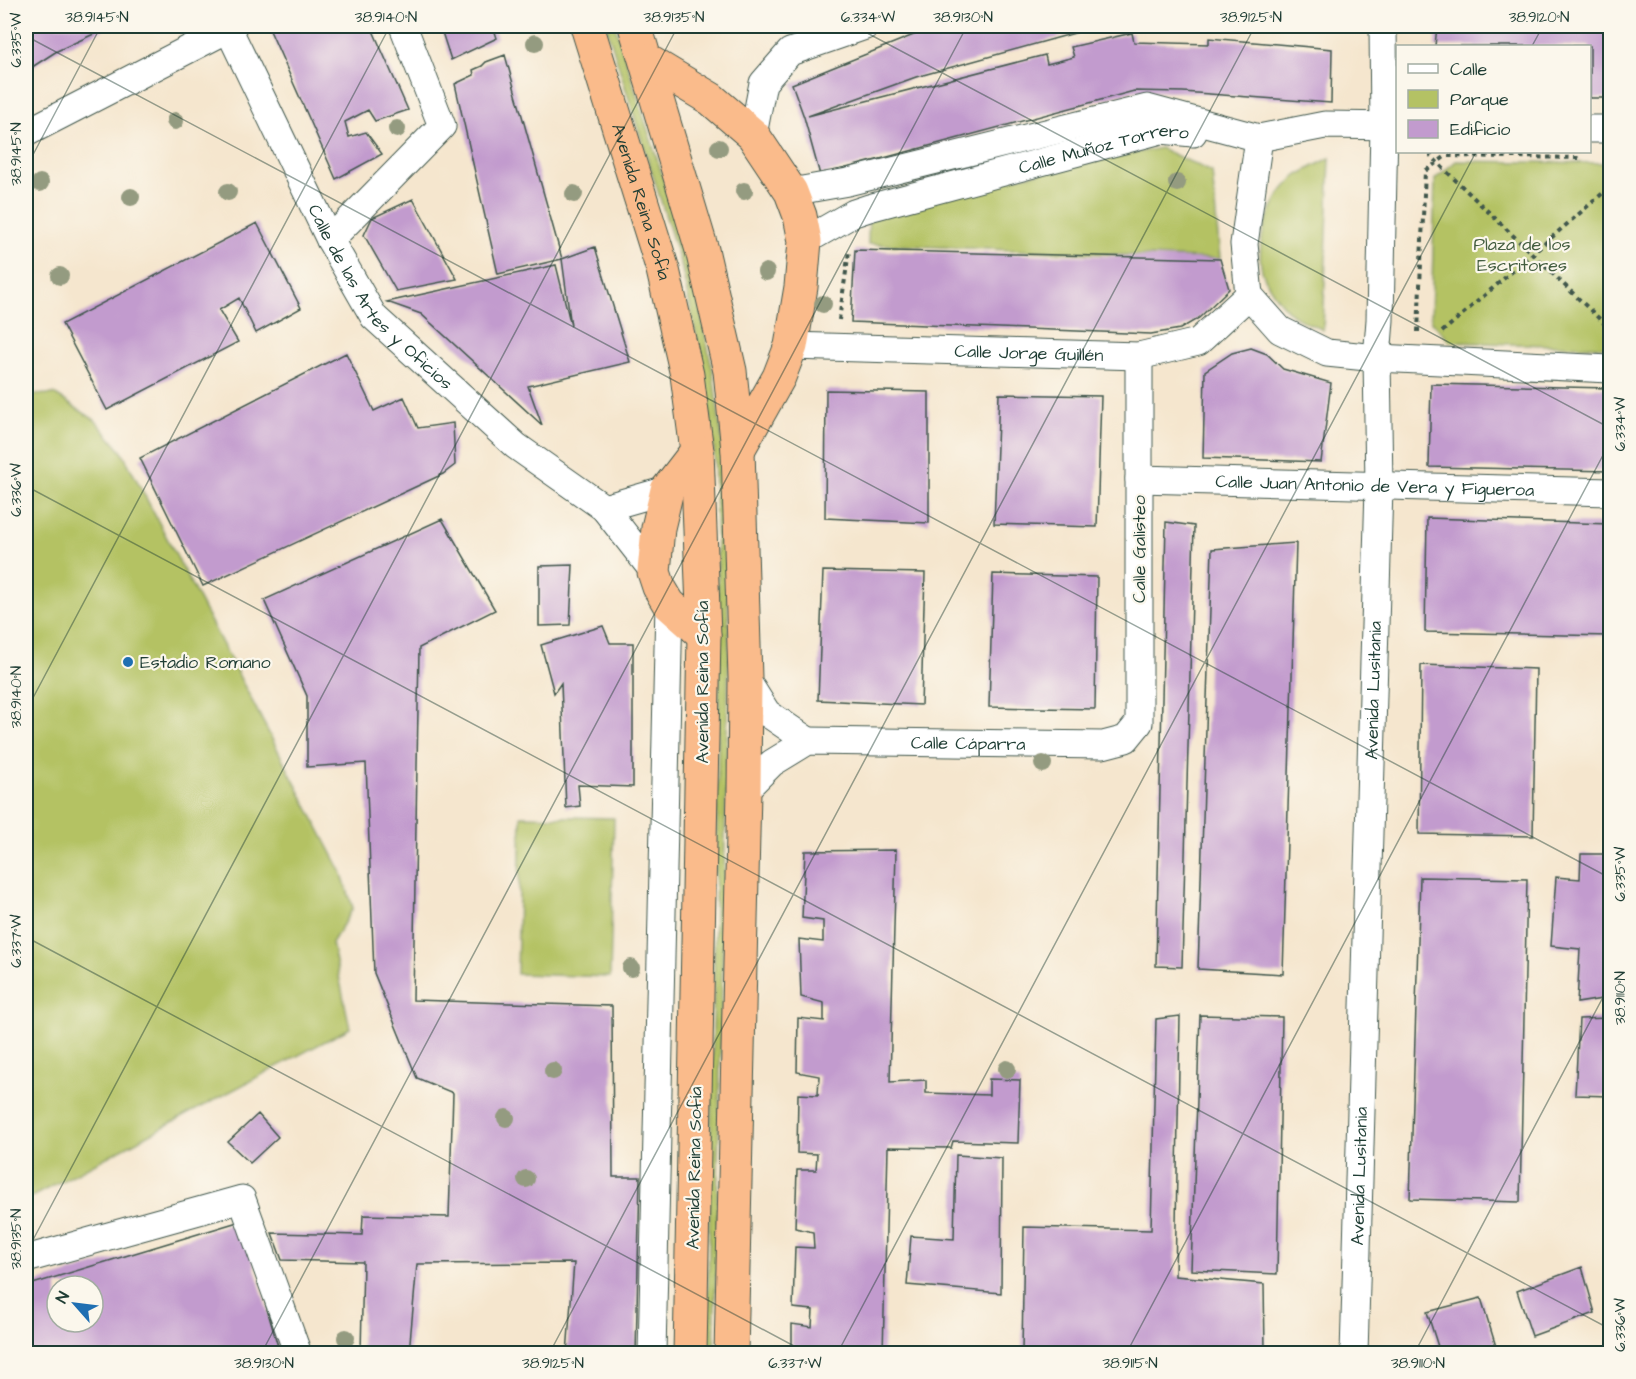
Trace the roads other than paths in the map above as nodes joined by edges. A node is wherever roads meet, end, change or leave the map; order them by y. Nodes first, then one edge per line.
1 (403, 26) edge
2 (587, 26) edge
3 (635, 26) edge
4 (865, 26) edge
5 (1383, 26) edge
6 (227, 28) edge
7 (646, 60) junction
8 (1391, 126) edge
9 (1591, 129) edge
10 (1611, 129) edge
11 (26, 133) edge
12 (753, 135) junction
13 (1258, 138) junction
14 (791, 192) junction
15 (330, 240) junction
16 (805, 240) junction
17 (1249, 295) junction
18 (791, 346) junction
19 (1139, 356) junction
20 (1377, 358) junction
21 (1611, 369) edge
22 (738, 450) junction
23 (697, 451) junction
24 (1139, 479) junction
25 (1379, 487) junction
26 (667, 490) junction
27 (1611, 492) edge
28 (604, 508) junction
29 (654, 572) junction
30 (669, 604) junction
31 (704, 635) junction
32 (745, 678) junction
33 (1126, 738) joint
34 (808, 741) junction
35 (744, 790) junction
36 (26, 1259) edge
37 (298, 1353) edge
38 (652, 1353) edge
39 (690, 1353) edge
40 (731, 1353) edge
41 (1354, 1353) edge

1 - 15 street
2 - 23 highway, Avenida Reina Sofía
3 - 7 highway
4 - 12 street
5 - 8 street, Avenida Lusitania
6 - 11 street
6 - 15 street, Calle de las Artes y Oficios
7 - 12 highway
7 - 22 highway
8 - 13 street
8 - 20 street, Avenida Lusitania
9 - 10 street
12 - 14 highway
13 - 14 street, Calle Muñoz Torrero
13 - 16 street, Calle Muñoz Torrero
13 - 17 street
14 - 16 highway
15 - 28 street, Calle de las Artes y Oficios
16 - 18 highway
17 - 19 street, Calle Jorge Guillén
17 - 20 street
18 - 19 street, Calle Jorge Guillén
18 - 22 highway
19 - 24 street, Calle Galisteo
20 - 21 street
20 - 25 street, Avenida Lusitania
22 - 32 highway
23 - 26 highway
23 - 31 highway, Avenida Reina Sofía
24 - 25 street, Calle Juan Antonio de Vera y Figueroa
24 - 33 street, Calle Galisteo
25 - 27 street, Calle Juan Antonio de Vera y Figueroa
25 - 41 street, Avenida Lusitania
26 - 28 street
26 - 29 highway
28 - 29 street, Calle de las Artes y Oficios
29 - 30 highway
30 - 31 highway
30 - 38 street, Avenida Reina Sofía
31 - 39 highway, Avenida Reina Sofía
32 - 34 street
32 - 35 highway
33 - 34 street, Calle Cáparra
34 - 35 street
35 - 40 highway
36 - 37 street

